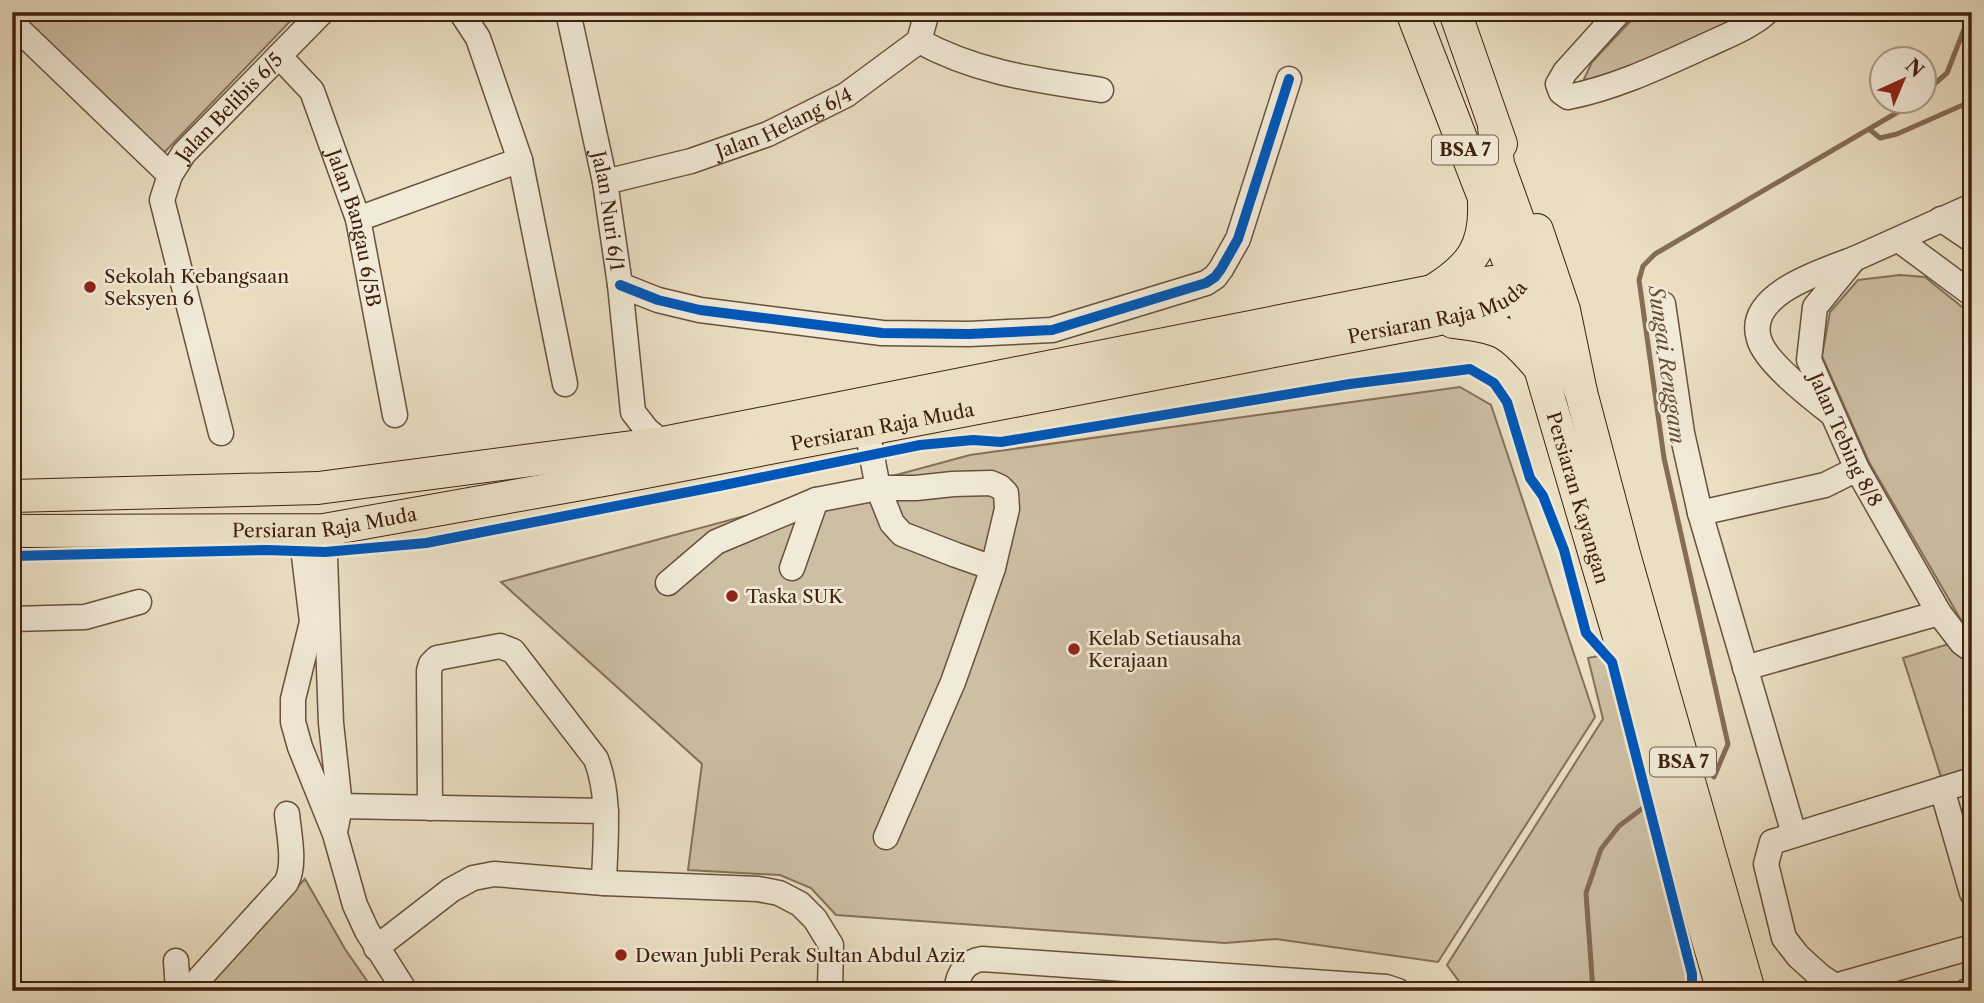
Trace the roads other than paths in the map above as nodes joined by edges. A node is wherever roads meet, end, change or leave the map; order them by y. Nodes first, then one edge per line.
1 (322, 12) edge
2 (461, 12) edge
3 (568, 12) edge
4 (927, 12) edge
5 (1412, 12) edge
6 (1455, 12) edge
7 (1619, 12) edge
8 (1766, 12) edge
9 (12, 23) edge
10 (919, 41) junction
11 (279, 56) junction
12 (1289, 79) dead end
13 (1101, 90) dead end
14 (1494, 126) junction
15 (520, 159) junction
16 (170, 175) junction
17 (605, 183) junction
18 (1484, 199) junction
19 (1972, 206) edge
20 (358, 219) junction
21 (1941, 219) junction
22 (1899, 240) junction
23 (1972, 240) edge
24 (1854, 259) junction
25 (621, 285) junction
26 (1519, 288) junction
27 (1972, 294) edge
28 (1663, 304) dead end
29 (1434, 306) junction
30 (1540, 368) junction
31 (565, 384) dead end
32 (1581, 392) junction
33 (633, 412) junction
34 (396, 415) dead end
35 (1836, 418) junction
36 (867, 430) junction
37 (221, 432) dead end
38 (663, 443) junction
39 (609, 450) junction
40 (1857, 469) junction
41 (307, 488) junction
42 (878, 488) junction
43 (12, 496) edge
44 (816, 500) junction
45 (1700, 513) junction
46 (12, 531) edge
47 (312, 531) junction
48 (792, 568) dead end
49 (993, 568) junction
50 (668, 583) dead end
51 (139, 602) dead end
52 (1940, 613) junction
53 (12, 619) edge
54 (1972, 650) edge
55 (1745, 668) junction
56 (1972, 780) edge
57 (1942, 789) junction
58 (332, 806) junction
59 (430, 808) junction
60 (606, 811) junction
61 (287, 814) dead end
62 (886, 837) dead end
63 (1783, 838) junction
64 (604, 883) junction
65 (1972, 893) edge
66 (1701, 918) junction
67 (1972, 947) edge
68 (376, 948) junction
69 (176, 961) dead end
70 (1743, 985) edge
71 (178, 991) edge
72 (188, 991) edge
73 (405, 991) edge
74 (830, 991) edge
75 (956, 991) edge
76 (1398, 991) edge
77 (1707, 991) edge

1 - 11 street, Jalan Belibis 6/5
2 - 15 street
3 - 17 street, Jalan Nuri 6/1
4 - 10 street
5 - 18 main road, Persiaran Kayangan / BSA 7
6 - 14 main road, Persiaran Kayangan / BSA 7
7 - 8 street
9 - 16 street
10 - 13 street
10 - 17 street, Jalan Helang 6/4
11 - 16 street, Jalan Belibis 6/5
11 - 20 street, Jalan Bangau 6/5B
12 - 25 street
14 - 26 main road, BSA 7
14 - 32 main road, Persiaran Kayangan / BSA 7
15 - 20 street
15 - 31 street
16 - 37 street
17 - 25 street, Jalan Nuri 6/1
18 - 26 main road, Persiaran Kayangan / BSA 7
18 - 29 main road
19 - 21 street, Jalan Tebing 8/8
20 - 34 street, Jalan Bangau 6/5B
21 - 22 street, Jalan Tebing 8/8
21 - 23 street
22 - 24 street, Jalan Tebing 8/8
22 - 27 street
24 - 35 street, Jalan Tebing 8/8
24 - 35 street
25 - 33 street, Jalan Nuri 6/1
26 - 29 main road, Persiaran Raja Muda
26 - 30 main road, Persiaran Kayangan / BSA 7
26 - 32 main road, BSA 7
28 - 45 street
29 - 30 main road
29 - 36 main road, Persiaran Raja Muda
29 - 38 main road, Persiaran Raja Muda
30 - 66 main road, Persiaran Kayangan / BSA 7
32 - 70 main road, Persiaran Kayangan / BSA 7
33 - 38 street
33 - 39 street
35 - 40 street, Jalan Tebing 8/8
36 - 42 street
36 - 47 main road, Persiaran Raja Muda
38 - 39 main road, Persiaran Raja Muda
39 - 41 main road, Persiaran Raja Muda
40 - 45 street
40 - 52 street, Jalan Tebing 8/8
41 - 43 main road, Persiaran Raja Muda
41 - 47 main road
42 - 44 street
42 - 49 street
42 - 49 street
44 - 48 street
44 - 50 street
45 - 55 street
46 - 47 main road, Persiaran Raja Muda
47 - 58 street
47 - 58 street
49 - 62 street
51 - 53 street
52 - 54 street, Jalan Tebing 8/8
52 - 55 street
55 - 63 street
56 - 57 street
57 - 63 street
57 - 65 street
58 - 59 street
58 - 68 street
59 - 60 street
59 - 60 street
60 - 64 street
61 - 72 street
63 - 67 street
64 - 68 street
64 - 74 street
66 - 70 main road, Persiaran Kayangan / BSA 7
66 - 77 main road
68 - 73 street
69 - 71 street
75 - 76 street

